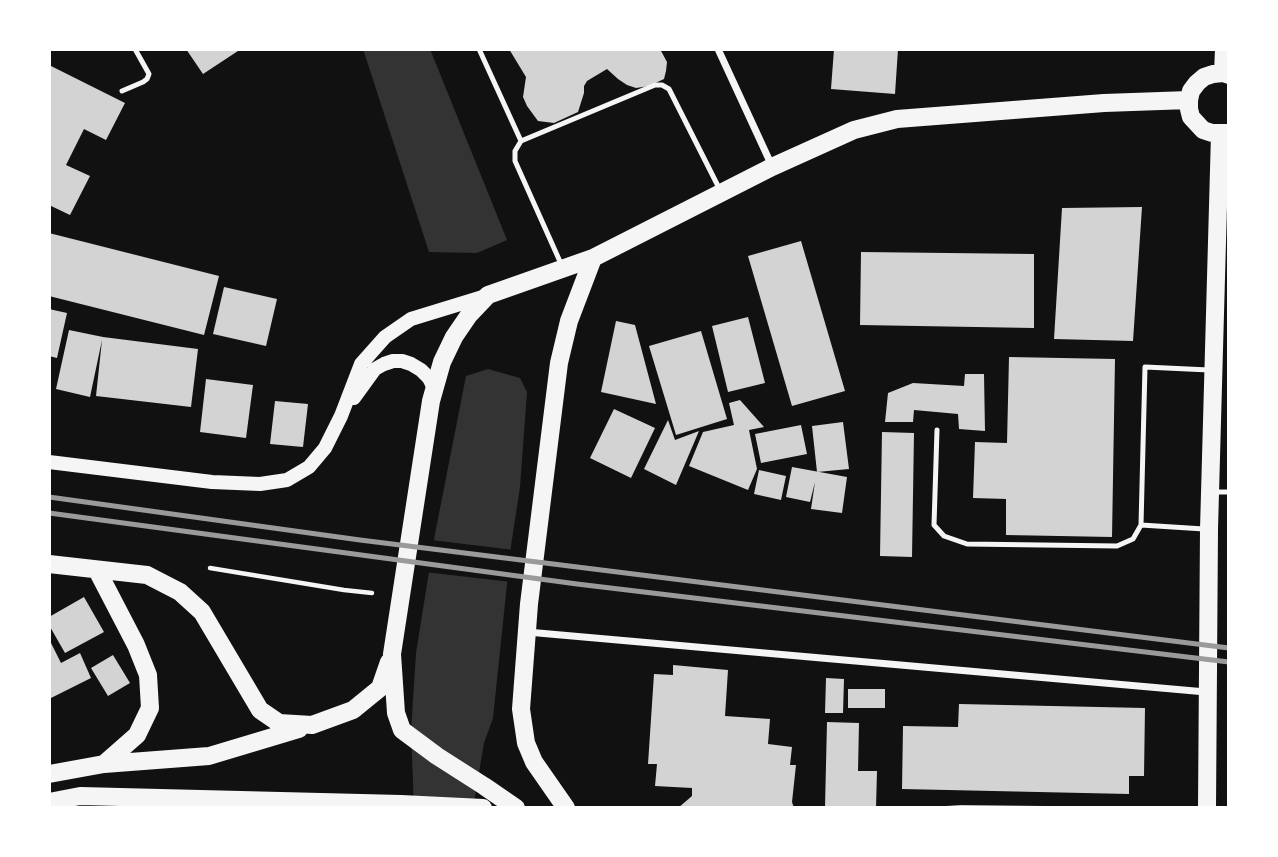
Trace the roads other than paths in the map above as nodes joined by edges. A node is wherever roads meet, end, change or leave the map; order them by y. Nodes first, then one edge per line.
1 (135, 49) edge
2 (478, 49) edge
3 (718, 49) edge
4 (1224, 49) edge
5 (1226, 74) edge
6 (122, 91) dead end
7 (1189, 100) junction
8 (1225, 134) edge
9 (521, 141) junction
10 (772, 167) junction
11 (722, 193) junction
12 (1223, 237) edge
13 (593, 258) junction
14 (563, 269) junction
15 (488, 295) junction
16 (1214, 370) junction
17 (434, 388) junction
18 (341, 416) junction
19 (937, 430) dead end
20 (49, 462) edge
21 (1220, 492) edge
22 (1141, 525) junction
23 (1209, 529) junction
24 (49, 564) edge
25 (97, 570) junction
26 (526, 631) junction
27 (392, 654) junction
28 (1209, 692) junction
29 (312, 725) junction
30 (104, 764) junction
31 (49, 774) edge
32 (49, 802) edge
33 (338, 805) edge
34 (483, 808) edge
35 (516, 808) edge
36 (566, 808) edge
37 (1207, 808) edge

1 - 6 lane
2 - 9 lane
3 - 10 street
4 - 5 main road
5 - 7 main road
7 - 8 main road
7 - 10 main road
8 - 12 main road
9 - 11 lane
9 - 14 lane
10 - 11 main road
11 - 13 main road
12 - 16 main road
13 - 14 main road
13 - 26 main road
14 - 15 main road
15 - 17 main road
15 - 18 main road
16 - 21 main road
16 - 22 lane
17 - 18 main road
17 - 27 main road
18 - 20 main road
19 - 22 lane
21 - 23 main road
22 - 23 lane
23 - 28 main road
24 - 25 main road
25 - 29 main road
25 - 30 main road
26 - 28 street
26 - 36 main road
27 - 29 main road
27 - 35 main road
28 - 37 main road
29 - 30 main road
30 - 31 main road
32 - 33 main road
33 - 34 main road

